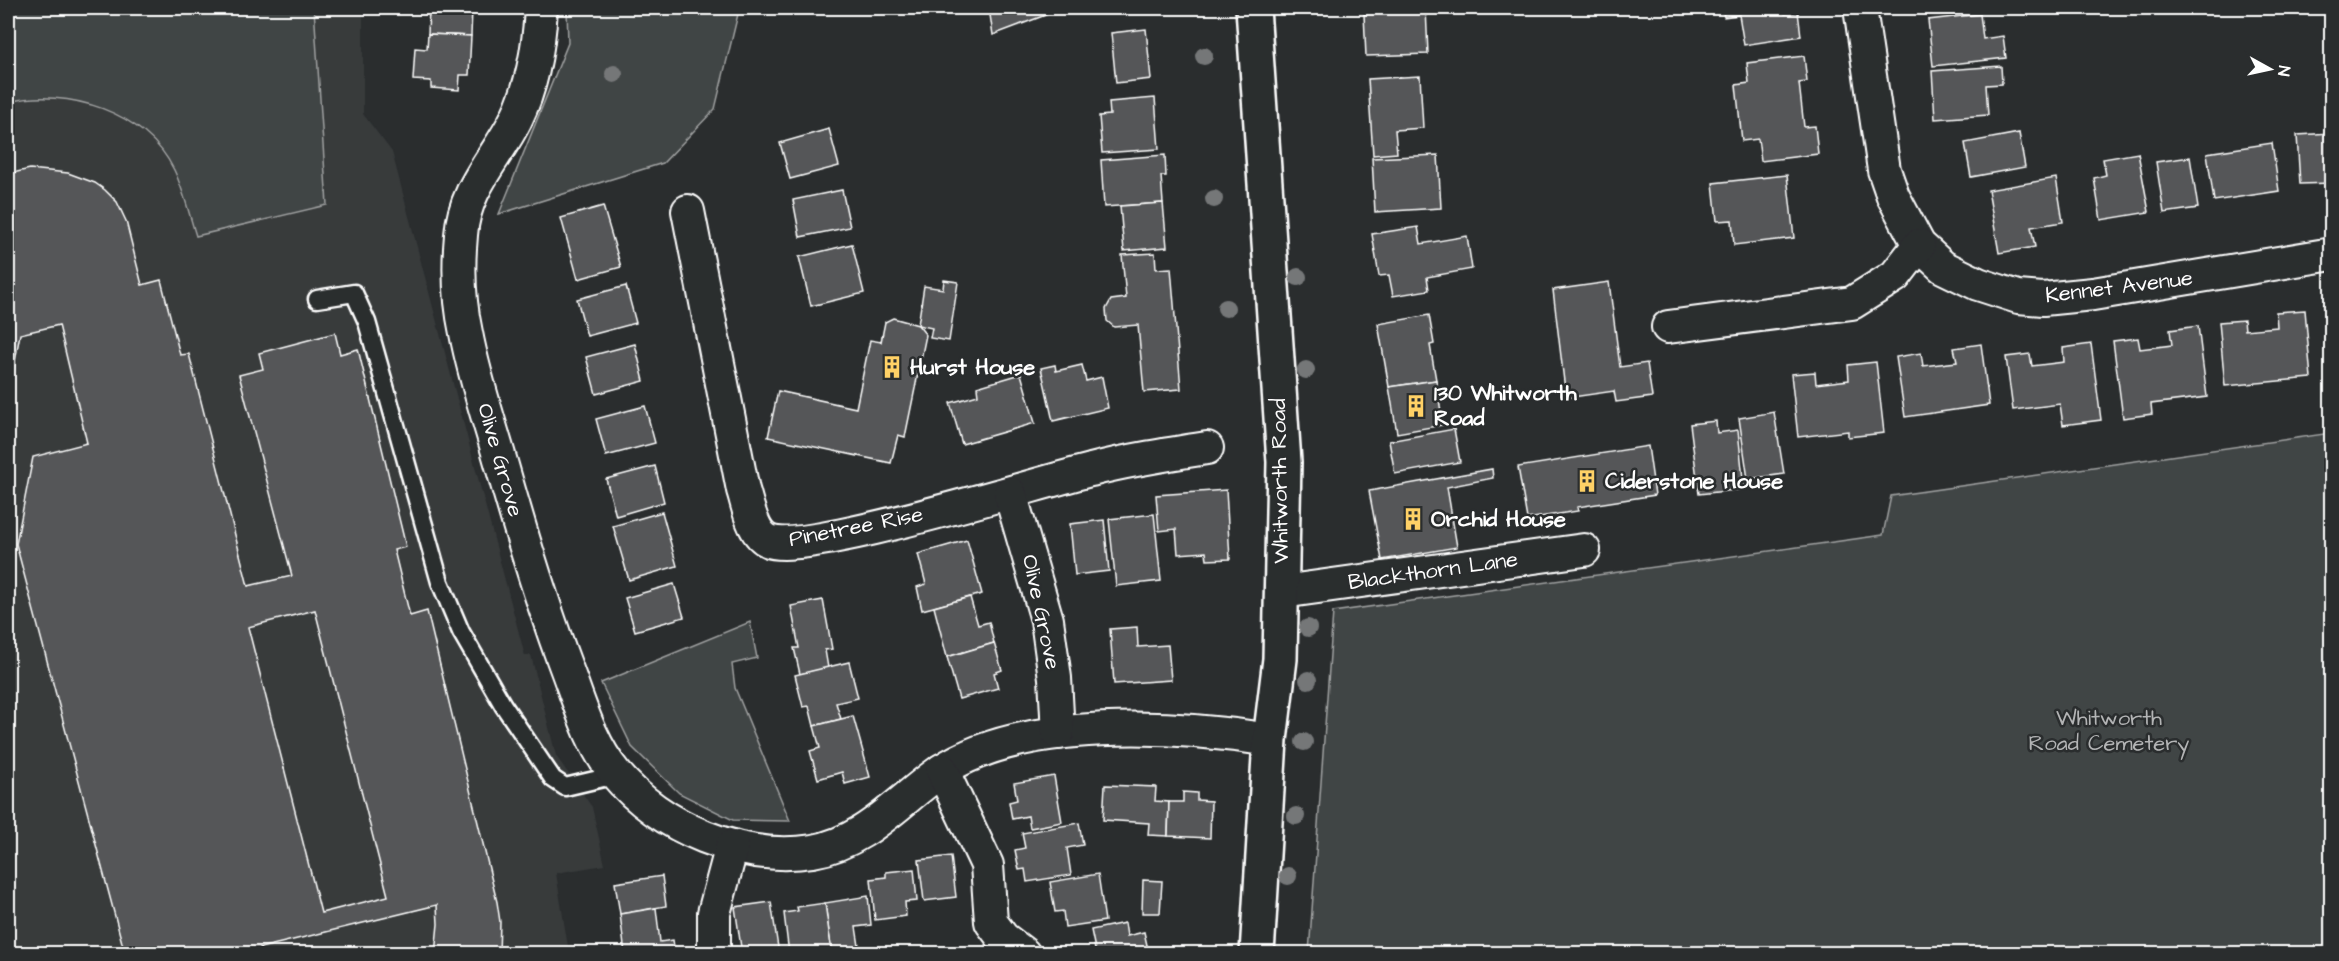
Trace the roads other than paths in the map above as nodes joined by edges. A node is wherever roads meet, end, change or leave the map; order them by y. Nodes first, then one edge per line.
1 (541, 8) edge
2 (1253, 8) edge
3 (1860, 8) edge
4 (688, 211) dead end
5 (1919, 245) junction
6 (2331, 254) edge
7 (318, 299) dead end
8 (1668, 327) dead end
9 (1207, 447) dead end
10 (1010, 493) junction
11 (1584, 550) dead end
12 (1281, 592) junction
13 (1058, 733) junction
14 (1270, 740) junction
15 (942, 771) junction
16 (616, 775) junction
17 (732, 846) junction
18 (714, 954) edge
19 (1024, 954) edge
20 (1257, 954) edge

1 - 16 street, Olive Grove
2 - 12 main road, Whitworth Road
3 - 5 street, Kennet Avenue
4 - 10 street, Pinetree Rise
5 - 6 street, Kennet Avenue
5 - 8 street
7 - 16 lane
9 - 10 street, Pinetree Rise
10 - 13 street, Olive Grove
11 - 12 street, Blackthorn Lane
12 - 14 main road, Whitworth Road
13 - 14 street, Olive Grove
13 - 15 street, Olive Grove
14 - 20 main road, Whitworth Road
15 - 17 street, Olive Grove
15 - 19 street
16 - 17 street, Olive Grove
17 - 18 street

